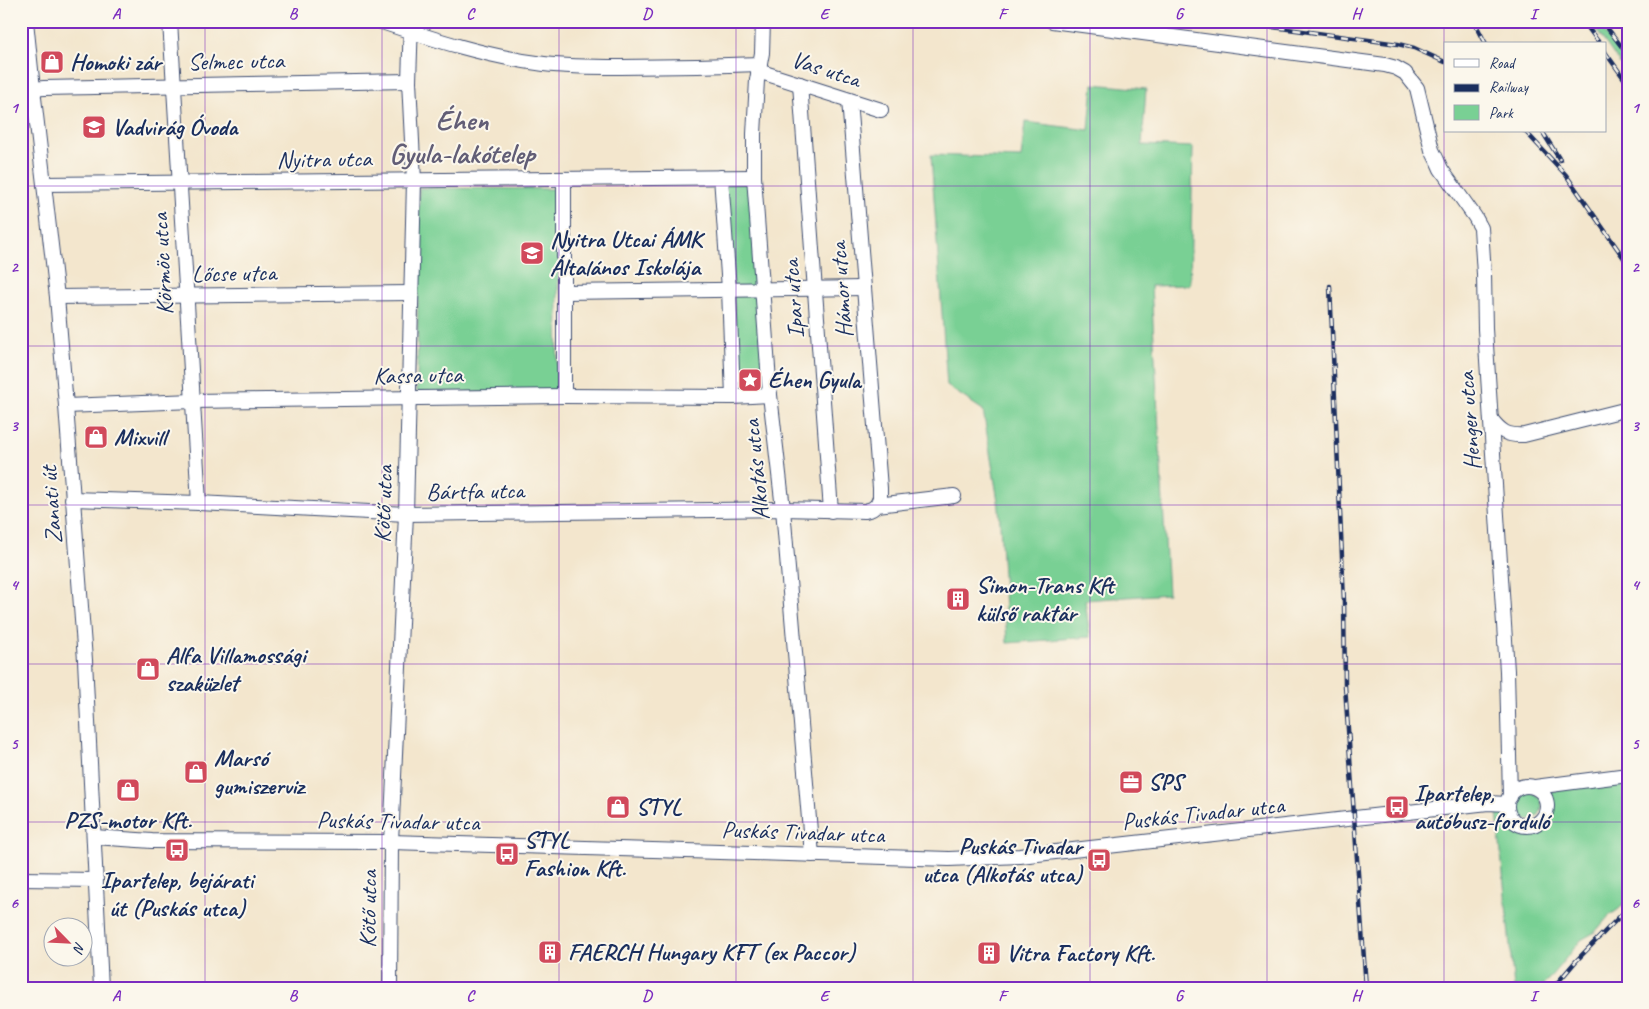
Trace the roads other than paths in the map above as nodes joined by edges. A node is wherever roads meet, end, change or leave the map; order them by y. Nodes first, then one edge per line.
1 (26, 21) edge
2 (170, 21) edge
3 (379, 21) edge
4 (763, 21) edge
5 (1052, 21) edge
6 (410, 26) edge
7 (759, 68) junction
8 (26, 74) edge
9 (409, 81) junction
10 (800, 84) junction
11 (174, 85) junction
12 (33, 89) junction
13 (849, 100) junction
14 (881, 110) dead end
15 (754, 176) junction
16 (721, 177) junction
17 (564, 179) junction
18 (414, 181) junction
19 (180, 183) junction
20 (44, 184) junction
21 (815, 288) junction
22 (864, 288) junction
23 (729, 289) junction
24 (763, 289) junction
25 (411, 292) junction
26 (564, 292) junction
27 (187, 296) junction
28 (57, 297) junction
29 (770, 395) junction
30 (564, 396) junction
31 (733, 397) junction
32 (408, 398) junction
33 (193, 401) junction
34 (66, 406) junction
35 (1628, 409) edge
36 (1491, 419) junction
37 (954, 496) dead end
38 (72, 499) junction
39 (199, 503) junction
40 (877, 505) junction
41 (783, 509) junction
42 (831, 511) junction
43 (406, 514) junction
44 (1628, 775) edge
45 (1535, 787) junction
46 (1508, 801) junction
47 (94, 837) junction
48 (391, 842) junction
49 (812, 855) junction
50 (21, 879) edge
51 (96, 880) junction
52 (101, 988) edge
53 (390, 988) edge

1 - 8 street, Zanati út
2 - 11 street, Körmöc utca
3 - 6 street, Vas utca
4 - 7 street, Alkotás utca
5 - 36 street, Henger utca
6 - 7 street, Vas utca
6 - 9 street, Kötő utca
7 - 10 street, Vas utca
7 - 15 street, Alkotás utca
8 - 12 street, Zanati út
9 - 11 street, Selmec utca
9 - 18 street, Kötő utca
10 - 13 street, Vas utca
10 - 21 street, Ipar utca
11 - 12 street, Selmec utca
11 - 19 street, Körmöc utca
12 - 20 street, Zanati út
13 - 14 street, Vas utca
13 - 22 street, Hámor utca
15 - 16 street, Nyitra utca
15 - 24 street, Alkotás utca
16 - 17 street, Nyitra utca
16 - 23 street, Alkotás utca
17 - 18 street, Nyitra utca
17 - 26 street
18 - 19 street, Nyitra utca
18 - 25 street, Kötő utca
19 - 20 street, Nyitra utca
19 - 27 street, Körmöc utca
20 - 28 street, Zanati út
21 - 22 street
21 - 24 street
21 - 42 street, Ipar utca
22 - 40 street, Hámor utca
23 - 24 street
23 - 26 street
23 - 31 street, Alkotás utca
24 - 29 street, Alkotás utca
25 - 27 street, Lőcse utca
25 - 32 street, Kötő utca
26 - 30 street
27 - 28 street, Lőcse utca
27 - 33 street, Körmöc utca
28 - 34 street, Zanati út
29 - 31 street, Kassa utca
29 - 41 street, Alkotás utca
30 - 31 street, Kassa utca
30 - 32 street, Kassa utca
32 - 33 street, Kassa utca
32 - 43 street, Kötő utca
33 - 34 street, Kassa utca
33 - 39 street, Körmöc utca
34 - 38 street, Zanati út
35 - 36 street
36 - 46 street, Henger utca
37 - 40 street, Bártfa utca
38 - 39 street, Bártfa utca
38 - 47 street, Zanati út
39 - 43 street, Bártfa utca
40 - 42 street, Bártfa utca
41 - 42 street, Bártfa utca
41 - 43 street, Bártfa utca
41 - 49 street, Alkotás utca
43 - 48 street, Kötő utca
44 - 45 street, Puskás Tivadar utca
45 - 46 street, Puskás Tivadar utca
45 - 46 street
46 - 49 street, Puskás Tivadar utca
47 - 48 street, Puskás Tivadar utca
47 - 51 street, Zanati út
48 - 49 street, Puskás Tivadar utca
48 - 53 street, Kötő utca
50 - 51 street
51 - 52 street, Zanati út

